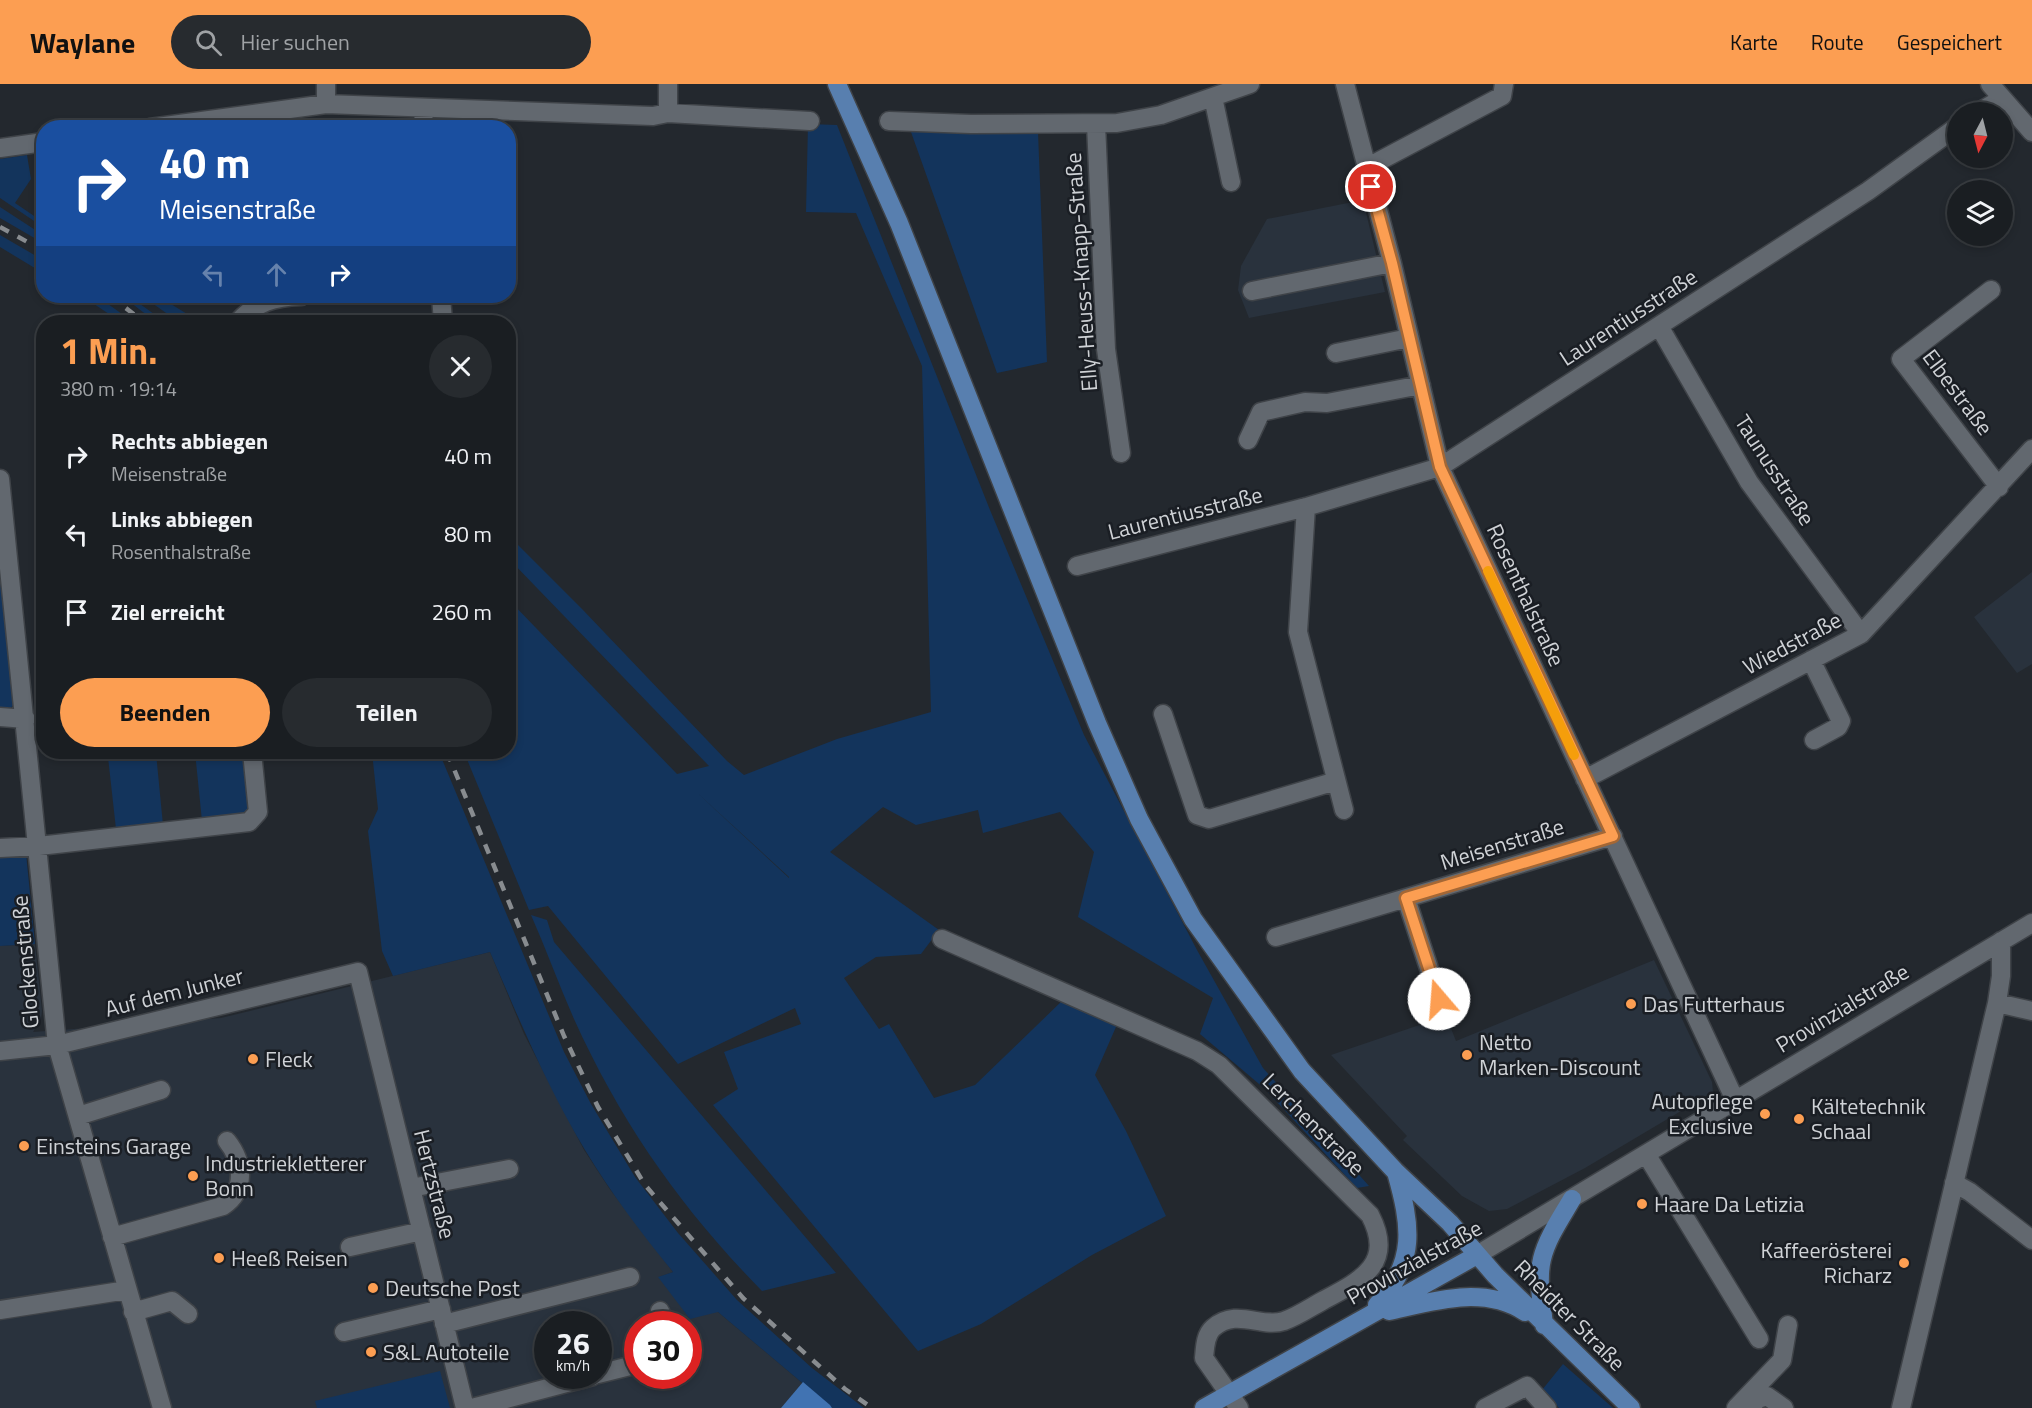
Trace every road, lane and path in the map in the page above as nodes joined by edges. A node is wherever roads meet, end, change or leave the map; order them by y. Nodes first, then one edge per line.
1 (326, 84) edge
2 (668, 84) edge
3 (837, 84) edge
4 (1250, 84) edge
5 (1345, 84) edge
6 (1504, 84) edge
7 (1990, 84) edge
8 (1213, 97) junction
9 (2001, 99) junction
10 (1996, 102) edge
11 (326, 104) junction
12 (423, 108) junction
13 (668, 113) junction
14 (209, 120) edge
15 (424, 120) edge
16 (810, 121) dead end
17 (889, 121) dead end
18 (1096, 124) junction
19 (2032, 132) edge
20 (1947, 134) edge
21 (36, 143) edge
22 (0, 148) edge
23 (1366, 168) junction
24 (1232, 182) dead end
25 (1392, 263) junction
26 (1991, 290) dead end
27 (1252, 291) dead end
28 (262, 303) edge
29 (244, 315) edge
30 (1659, 326) junction
31 (1409, 338) junction
32 (1336, 353) dead end
33 (1420, 385) junction
34 (1248, 440) dead end
35 (2032, 449) edge
36 (1122, 453) dead end
37 (1440, 467) junction
38 (0, 479) edge
39 (1999, 487) junction
40 (1306, 507) junction
41 (5, 565) edge
42 (1077, 566) dead end
43 (1861, 634) junction
44 (1811, 660) junction
45 (1163, 714) dead end
46 (0, 717) edge
47 (26, 719) junction
48 (1814, 740) dead end
49 (253, 759) edge
50 (1585, 779) junction
51 (1336, 781) junction
52 (1344, 810) dead end
53 (1613, 836) junction
54 (39, 846) junction
55 (0, 848) edge
56 (1406, 898) junction
57 (2032, 923) edge
58 (1276, 938) dead end
59 (942, 939) dead end
60 (2001, 941) junction
61 (358, 972) joint
62 (1439, 999) dead end
63 (1997, 1003) junction
64 (2032, 1011) edge
65 (57, 1045) junction
66 (0, 1051) edge
67 (161, 1090) dead end
68 (1735, 1100) junction
69 (78, 1116) junction
70 (227, 1141) dead end
71 (1646, 1154) junction
72 (509, 1169) dead end
73 (1395, 1171) junction
74 (1954, 1184) junction
75 (411, 1188) junction
76 (1572, 1200) junction
77 (422, 1231) junction
78 (112, 1238) junction
79 (2032, 1240) edge
80 (351, 1247) dead end
81 (1477, 1255) junction
82 (630, 1277) dead end
83 (127, 1290) junction
84 (0, 1310) edge
85 (133, 1312) junction
86 (188, 1314) dead end
87 (1368, 1315) junction
88 (443, 1316) junction
89 (1544, 1325) junction
90 (1788, 1325) dead end
91 (344, 1332) dead end
92 (1760, 1339) dead end
93 (543, 1389) edge
94 (1234, 1401) edge
95 (162, 1408) edge
96 (465, 1408) edge
97 (472, 1408) edge
98 (1204, 1408) edge
99 (1485, 1408) edge
100 (1547, 1408) edge
101 (1631, 1408) edge
102 (1736, 1408) edge
103 (1749, 1408) edge
104 (1784, 1408) edge
105 (1901, 1408) edge

1 - 11 street
2 - 13 street
3 - 73 main road, Rheidter Straße
4 - 8 street
5 - 23 street, Rosenthalstraße
6 - 23 street
7 - 9 street
8 - 18 street
8 - 24 street
9 - 10 street
9 - 19 street
11 - 12 street
11 - 14 street
12 - 13 street
12 - 15 street
13 - 16 street
17 - 18 street
18 - 36 street, Elly-Heuss-Knapp-Straße
20 - 30 street, Laurentiusstraße
21 - 22 street
23 - 25 street, Rosenthalstraße
25 - 27 street
25 - 31 street, Rosenthalstraße
26 - 39 street, Elbestraße
28 - 29 street
30 - 37 street, Laurentiusstraße
30 - 43 street, Taunusstraße
31 - 32 street
31 - 33 street, Rosenthalstraße
33 - 34 street
33 - 37 street, Rosenthalstraße
35 - 39 street, Wiedstraße
37 - 40 street, Laurentiusstraße
37 - 50 street, Rosenthalstraße
38 - 41 street, Glockenstraße
39 - 43 street, Wiedstraße
40 - 42 street, Laurentiusstraße
40 - 51 street
41 - 47 street, Glockenstraße
43 - 44 street, Wiedstraße
44 - 48 street
44 - 50 street, Wiedstraße
45 - 51 street
46 - 47 street
47 - 54 street, Glockenstraße
49 - 54 street
50 - 53 street, Rosenthalstraße
51 - 52 street
53 - 56 street, Meisenstraße
53 - 68 street, Rosenthalstraße
54 - 55 street
54 - 65 street, Glockenstraße
56 - 58 street, Meisenstraße
56 - 62 street
57 - 60 street, Provinzialstraße
59 - 94 street, Lerchenstraße
60 - 63 street
60 - 68 street, Provinzialstraße
61 - 65 street, Auf dem Junker
61 - 75 street, Hertzstraße
63 - 64 street
63 - 74 street
65 - 66 street, Auf dem Junker
65 - 69 street, Glockenstraße
67 - 69 street
68 - 71 street, Provinzialstraße
69 - 78 street, Glockenstraße
70 - 78 street
71 - 76 street, Provinzialstraße
71 - 92 street
72 - 75 street
73 - 81 main road, Rheidter Straße
73 - 87 main road
74 - 79 street
74 - 105 street
75 - 77 street, Hertzstraße
76 - 81 street, Provinzialstraße
76 - 89 main road
77 - 80 street
77 - 88 street, Hertzstraße
78 - 83 street, Glockenstraße
81 - 87 main road, Provinzialstraße
81 - 89 main road, Rheidter Straße
82 - 88 street
83 - 84 street
83 - 85 street, Glockenstraße
85 - 86 street
85 - 95 street, Glockenstraße
87 - 89 main road
87 - 94 main road, Provinzialstraße
88 - 91 street
88 - 96 street, Hertzstraße
89 - 101 main road, Rheidter Straße
90 - 102 street
93 - 97 street
94 - 98 main road, Provinzialstraße
99 - 100 street
103 - 104 street

